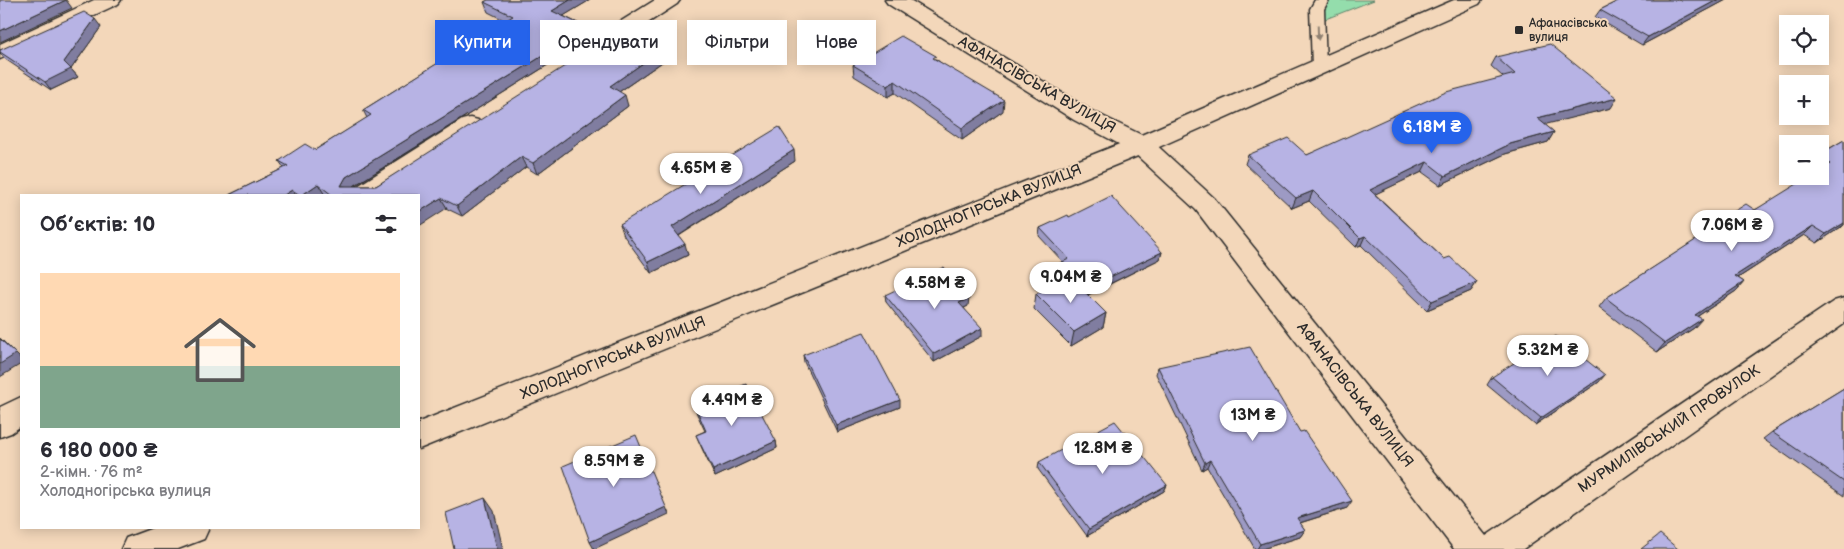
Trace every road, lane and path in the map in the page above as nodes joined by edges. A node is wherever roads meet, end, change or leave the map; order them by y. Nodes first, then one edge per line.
1 (111, 0) edge
2 (670, 0) edge
3 (895, 0) edge
4 (1322, 0) edge
5 (1472, 0) edge
6 (0, 52) edge
7 (1319, 67) junction
8 (562, 68) edge
9 (487, 116) edge
10 (1141, 145) junction
11 (364, 194) edge
12 (1844, 309) edge
13 (20, 411) edge
14 (0, 424) edge
15 (420, 436) edge
16 (189, 529) edge
17 (138, 549) edge
18 (1475, 549) edge
19 (1495, 549) edge

1 - 6 street
2 - 8 street
3 - 10 street, АФАНАСІВСЬКА ВУЛИЦЯ
4 -> 7 lane
5 - 7 street, ХОЛОДНОГІРСЬКА ВУЛИЦЯ
7 - 10 street, ХОЛОДНОГІРСЬКА ВУЛИЦЯ
9 - 11 street
10 - 15 street, ХОЛОДНОГІРСЬКА ВУЛИЦЯ
10 - 18 street, АФАНАСІВСЬКА ВУЛИЦЯ
12 - 19 street, МУРМИЛІВСЬКИЙ ПРОВУЛОК
13 - 14 street
16 - 17 street

